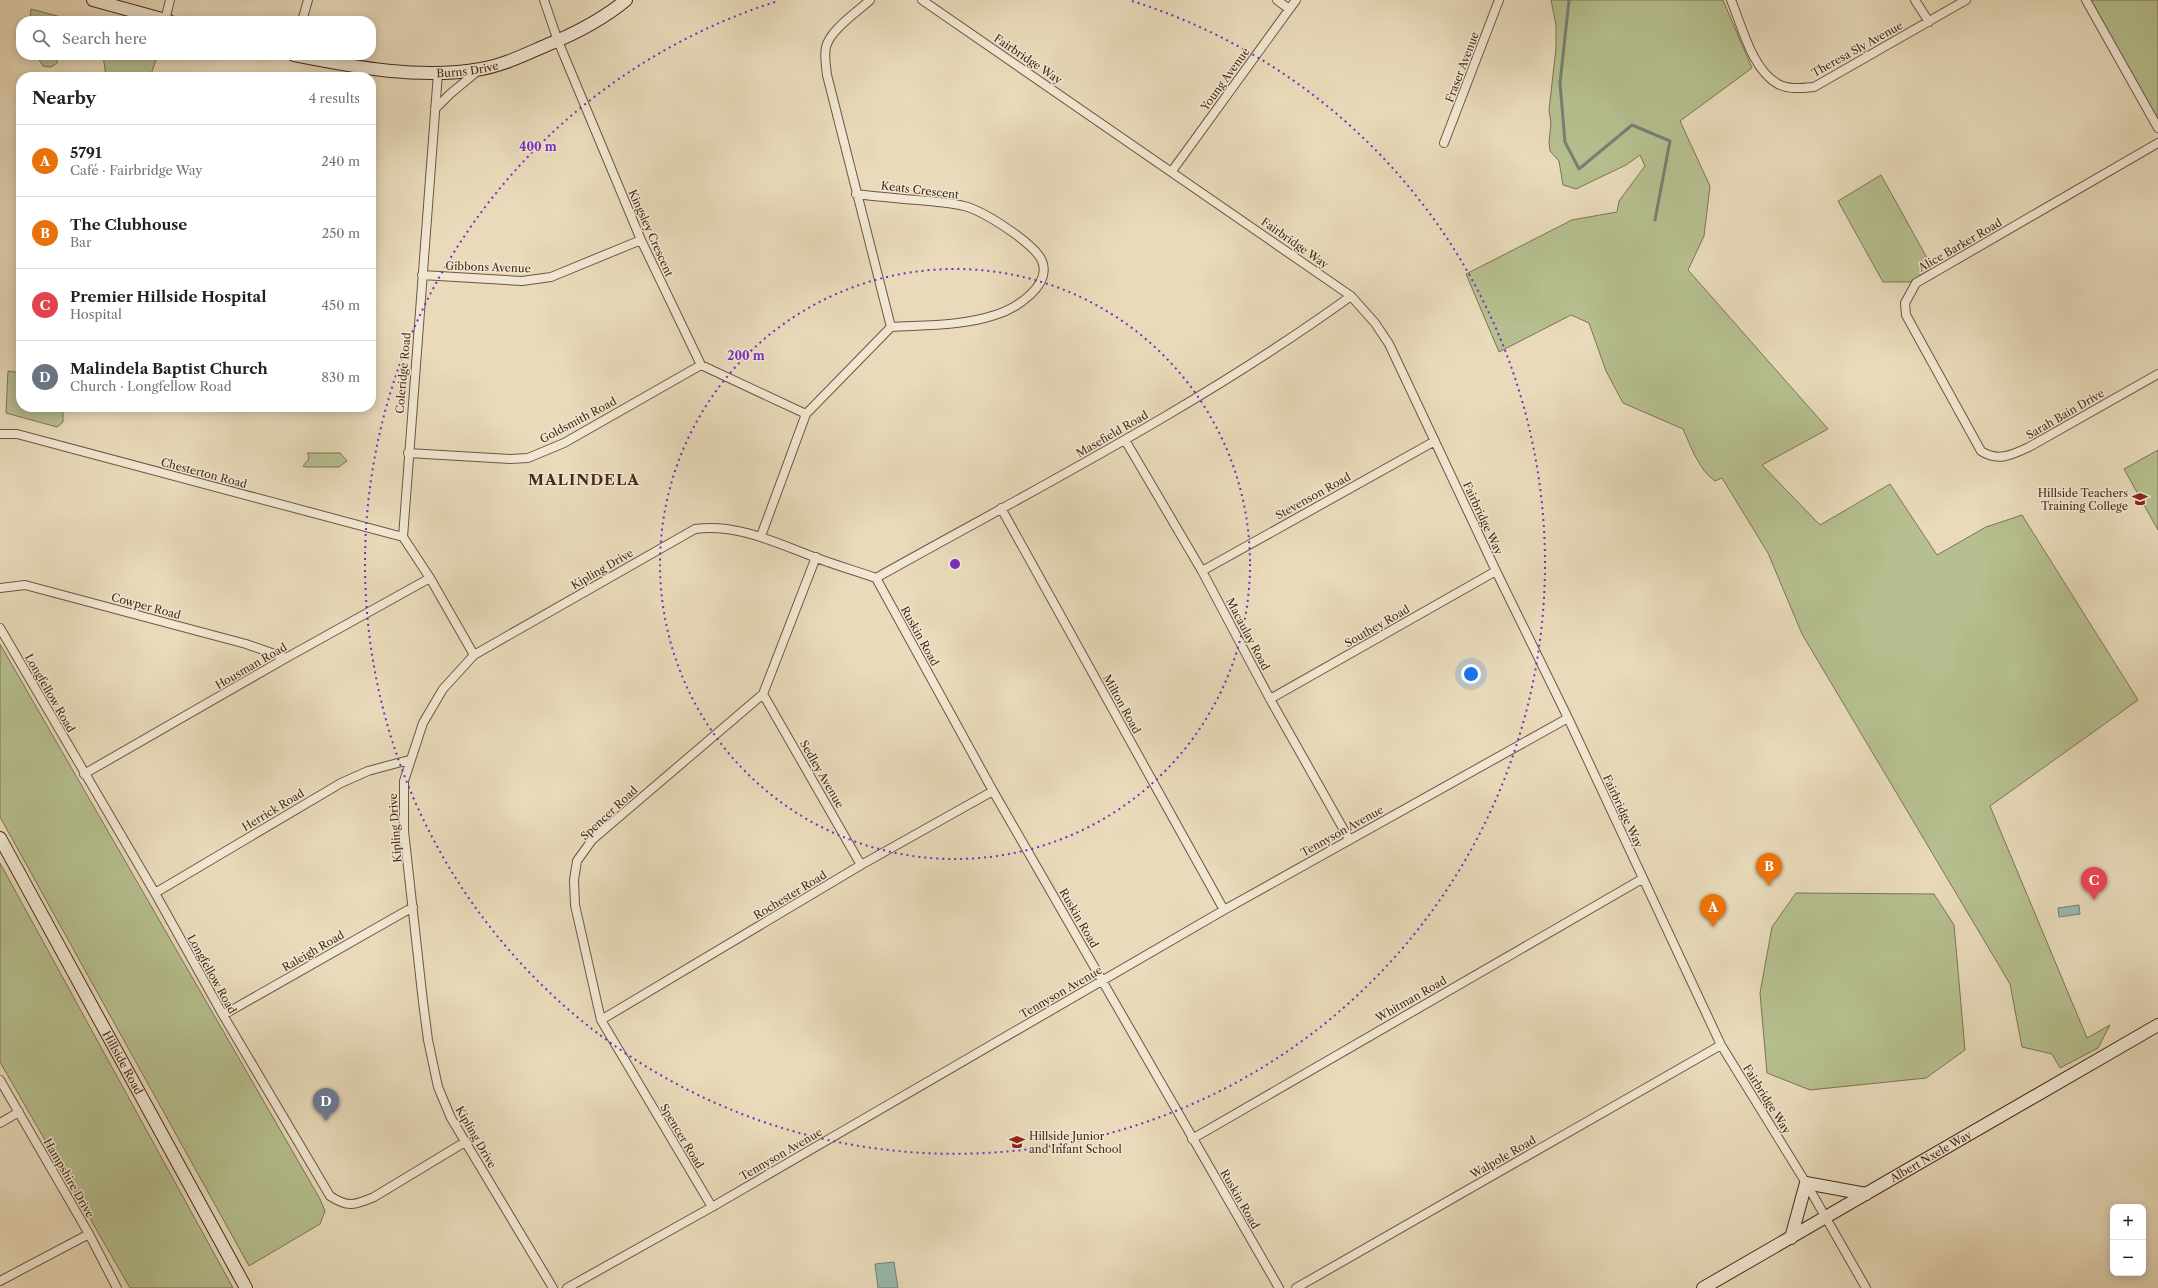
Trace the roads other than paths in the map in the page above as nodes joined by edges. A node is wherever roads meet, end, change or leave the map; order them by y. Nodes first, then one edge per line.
1 (93, 0) edge
2 (170, 0) edge
3 (308, 0) edge
4 (544, 0) edge
5 (626, 0) edge
6 (870, 0) edge
7 (922, 0) edge
8 (1277, 0) edge
9 (1296, 0) edge
10 (1500, 0) edge
11 (1731, 0) edge
12 (1915, 0) edge
13 (1966, 0) edge
14 (2086, 0) edge
15 (1290, 9) junction
16 (152, 16) edge
17 (168, 16) edge
18 (303, 16) edge
19 (1929, 22) junction
20 (558, 40) junction
21 (321, 60) edge
22 (481, 69) junction
23 (438, 73) junction
24 (435, 109) junction
25 (2158, 128) edge
26 (1444, 143) dead end
27 (2158, 143) edge
28 (1172, 171) junction
29 (856, 194) junction
30 (641, 240) junction
31 (422, 275) junction
32 (1351, 296) junction
33 (890, 327) junction
34 (701, 365) junction
35 (2158, 374) edge
36 (806, 414) junction
37 (0, 434) edge
38 (1125, 440) junction
39 (1435, 441) junction
40 (1981, 451) joint
41 (408, 453) junction
42 (1001, 508) junction
43 (761, 536) junction
44 (402, 537) junction
45 (816, 557) junction
46 (1202, 571) junction
47 (1496, 571) junction
48 (430, 578) junction
49 (876, 578) junction
50 (0, 588) edge
51 (0, 628) edge
52 (474, 654) junction
53 (286, 658) junction
54 (763, 694) junction
55 (1270, 699) junction
56 (1568, 718) junction
57 (409, 760) junction
58 (84, 774) junction
59 (993, 791) junction
60 (0, 838) edge
61 (1349, 839) junction
62 (861, 865) junction
63 (1642, 879) junction
64 (155, 893) junction
65 (413, 907) junction
66 (1224, 910) junction
67 (1103, 980) junction
68 (223, 1015) junction
69 (601, 1020) junction
70 (2158, 1025) edge
71 (1720, 1045) junction
72 (0, 1080) edge
73 (20, 1112) junction
74 (0, 1123) edge
75 (1192, 1138) junction
76 (465, 1142) junction
77 (1806, 1183) junction
78 (1866, 1194) junction
79 (712, 1207) junction
80 (1826, 1218) junction
81 (89, 1234) junction
82 (1791, 1238) junction
83 (0, 1280) edge
84 (117, 1288) edge
85 (246, 1288) edge
86 (553, 1288) edge
87 (567, 1288) edge
88 (1279, 1288) edge
89 (1296, 1288) edge
90 (1703, 1288) edge
91 (1866, 1288) edge

1 - 16 main road
2 - 17 street
3 - 18 street
4 - 20 street, Kingsley Crescent
5 - 20 main road, Burns Drive
6 - 29 street
7 - 28 street, Fairbridge Way
8 - 15 street
9 - 15 street, Young Avenue
10 - 26 street, Fraser Avenue
11 - 19 street, Theresa Sly Avenue
12 - 19 street
13 - 19 street, Theresa Sly Avenue
14 - 25 street
15 - 28 street, Young Avenue
20 - 22 main road, Burns Drive
20 - 30 street, Kingsley Crescent
21 - 23 main road, Burns Drive
22 - 23 main road, Burns Drive
22 - 24 street
23 - 24 street, Coleridge Road
24 - 31 street, Coleridge Road
27 - 40 street, Alice Barker Road
28 - 32 street, Fairbridge Way
29 - 33 street
29 - 33 street, Keats Crescent
30 - 31 street, Gibbons Avenue
30 - 34 street, Kingsley Crescent
31 - 41 street, Coleridge Road
32 - 38 street, Masefield Road
32 - 39 street, Fairbridge Way
33 - 36 street
34 - 36 street
34 - 41 street, Goldsmith Road
35 - 40 street, Sarah Bain Drive
36 - 43 street
37 - 44 street, Chesterton Road
38 - 42 street, Masefield Road
38 - 46 street, Macaulay Road
39 - 46 street, Stevenson Road
39 - 47 street, Fairbridge Way
41 - 44 street, Coleridge Road
42 - 49 street, Masefield Road
42 - 66 street, Milton Road
43 - 45 street, Kipling Drive
43 - 52 street, Kipling Drive
44 - 48 street
45 - 49 street, Kipling Drive
45 - 54 street, Spencer Road
46 - 55 street, Macaulay Road
47 - 55 street, Southey Road
47 - 56 street, Fairbridge Way
48 - 52 street
48 - 53 street, Housman Road
49 - 59 street, Ruskin Road
50 - 53 street, Cowper Road
51 - 58 street, Longfellow Road
52 - 57 street, Kipling Drive
53 - 58 street, Housman Road
54 - 62 street, Sedley Avenue
54 - 69 street, Spencer Road
55 - 61 street, Macaulay Road
56 - 61 street, Tennyson Avenue
56 - 63 street, Fairbridge Way
57 - 64 street, Herrick Road
57 - 65 street, Kipling Drive
58 - 64 street, Longfellow Road
59 - 62 street, Rochester Road
59 - 67 street, Ruskin Road
60 - 85 main road, Hillside Road
61 - 66 street, Tennyson Avenue
62 - 69 street, Rochester Road
63 - 71 street, Fairbridge Way
63 - 75 street, Whitman Road
64 - 68 street, Longfellow Road
65 - 68 street, Raleigh Road
65 - 76 street, Kipling Drive
66 - 67 street, Tennyson Avenue
67 - 75 street, Ruskin Road
67 - 79 street, Tennyson Avenue
68 - 76 street, Longfellow Road
69 - 79 street, Spencer Road
70 - 78 main road, Albert Nxele Way
71 - 77 street, Fairbridge Way
71 - 89 street, Walpole Road
72 - 73 street, Hampshire Drive
73 - 74 street
73 - 81 street, Hampshire Drive
75 - 88 street, Ruskin Road
76 - 86 street, Kipling Drive
77 - 78 main road
77 - 80 street, Fairbridge Way
77 - 82 main road
78 - 80 main road, Albert Nxele Way
79 - 87 street, Tennyson Avenue
80 - 82 main road, Albert Nxele Way
80 - 91 street, Fairbridge Way
81 - 83 street
81 - 84 street, Hampshire Drive
82 - 90 main road, Albert Nxele Way

